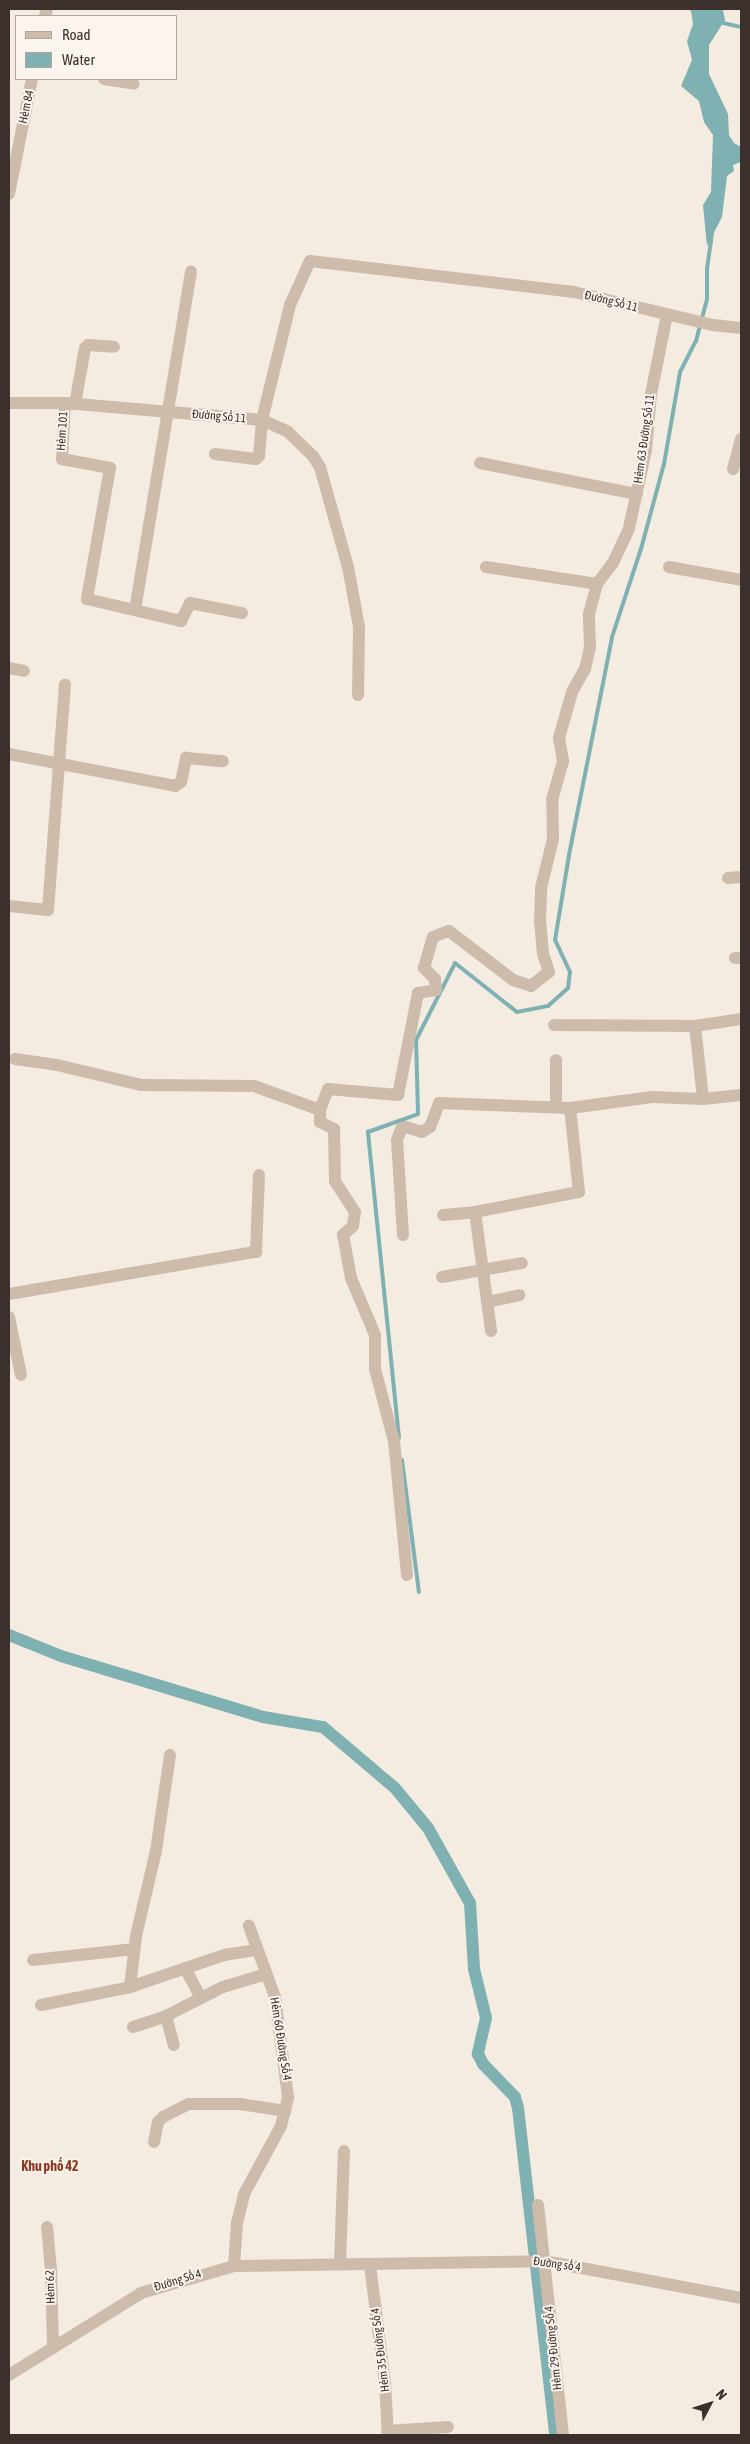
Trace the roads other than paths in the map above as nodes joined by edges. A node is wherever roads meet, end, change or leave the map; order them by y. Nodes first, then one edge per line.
1 (32, 80) edge
2 (110, 80) edge
3 (134, 84) dead end
4 (9, 194) edge
5 (191, 272) dead end
6 (669, 316) junction
7 (741, 328) edge
8 (114, 347) dead end
9 (9, 403) edge
10 (70, 403) junction
11 (170, 412) junction
12 (262, 420) junction
13 (741, 439) edge
14 (215, 454) dead end
15 (480, 462) dead end
16 (733, 469) dead end
17 (637, 494) junction
18 (486, 566) dead end
19 (669, 567) dead end
20 (741, 580) edge
21 (597, 584) junction
22 (135, 610) junction
23 (242, 613) dead end
24 (9, 668) edge
25 (24, 671) dead end
26 (65, 685) dead end
27 (358, 695) dead end
28 (9, 754) edge
29 (223, 761) dead end
30 (59, 763) junction
31 (741, 877) edge
32 (728, 878) dead end
33 (9, 906) edge
34 (741, 1019) edge
35 (554, 1025) dead end
36 (695, 1026) junction
37 (15, 1059) dead end
38 (556, 1060) dead end
39 (741, 1095) edge
40 (702, 1098) junction
41 (556, 1107) junction
42 (570, 1108) junction
43 (320, 1110) junction
44 (259, 1175) dead end
45 (475, 1212) junction
46 (443, 1215) dead end
47 (403, 1235) dead end
48 (522, 1263) dead end
49 (483, 1269) junction
50 (442, 1277) dead end
51 (9, 1294) edge
52 (519, 1295) dead end
53 (487, 1302) junction
54 (9, 1317) edge
55 (491, 1331) dead end
56 (21, 1375) dead end
57 (407, 1575) dead end
58 (170, 1755) dead end
59 (249, 1926) dead end
60 (134, 1949) junction
61 (257, 1950) junction
62 (33, 1960) dead end
63 (185, 1968) junction
64 (266, 1974) junction
65 (130, 1987) junction
66 (201, 1998) junction
67 (40, 2004) dead end
68 (166, 2016) junction
69 (133, 2027) dead end
70 (174, 2045) dead end
71 (285, 2112) junction
72 (154, 2142) dead end
73 (344, 2151) dead end
74 (538, 2205) dead end
75 (47, 2227) dead end
76 (544, 2261) junction
77 (340, 2264) junction
78 (370, 2265) junction
79 (234, 2266) junction
80 (741, 2298) edge
81 (53, 2348) junction
82 (9, 2375) edge
83 (448, 2427) dead end
84 (388, 2433) edge
85 (563, 2435) edge

1 - 4 street, Hẻm 84
2 - 3 street
5 - 11 street
6 - 7 street, Đường Số 11
6 - 12 street, Đường Số 11
6 - 17 street, Hẻm 63 Đường Số 11
8 - 10 street, Hẻm 101
9 - 10 street, Đường Số 11
10 - 11 street, Đường Số 11
10 - 22 street, Hẻm 101
11 - 12 street, Đường Số 11
11 - 22 street
12 - 14 street
12 - 27 street
13 - 16 street
15 - 17 street
17 - 21 street, Hẻm 63 Đường Số 11
18 - 21 street
19 - 20 street
21 - 43 street
22 - 23 street
24 - 25 street
26 - 30 street
28 - 30 street
29 - 30 street
30 - 33 street
31 - 32 street
34 - 36 street
35 - 36 street
36 - 40 street
37 - 43 street
38 - 41 street
39 - 40 street
40 - 42 street
41 - 42 street
41 - 47 street
42 - 45 street
43 - 57 street
44 - 51 street
45 - 46 street
45 - 49 street
48 - 49 street
49 - 50 street
49 - 53 street
52 - 53 street
53 - 55 street
54 - 56 street
58 - 60 street
59 - 61 street, Hẻm 60 Đường Số 4
60 - 62 street
60 - 65 street
61 - 63 street
61 - 64 street, Hẻm 60 Đường Số 4
63 - 65 street
63 - 66 street
64 - 66 street
64 - 71 street, Hẻm 60 Đường Số 4
65 - 67 street
66 - 68 street
68 - 69 street
68 - 70 street
71 - 72 street
71 - 79 street, Hẻm 60 Đường Số 4
73 - 77 street
74 - 76 street, Hẻm 29 Đường Số 4
75 - 81 street, Hẻm 62
76 - 78 street, Đường số 4
76 - 80 street, Đường số 4
76 - 85 street, Hẻm 29 Đường Số 4
77 - 78 street, Đường Số 4
77 - 79 street, Đường Số 4
78 - 84 street, Hẻm 35 Đường Số 4
79 - 81 street, Đường Số 4
81 - 82 street, Đường Số 4
83 - 84 street

